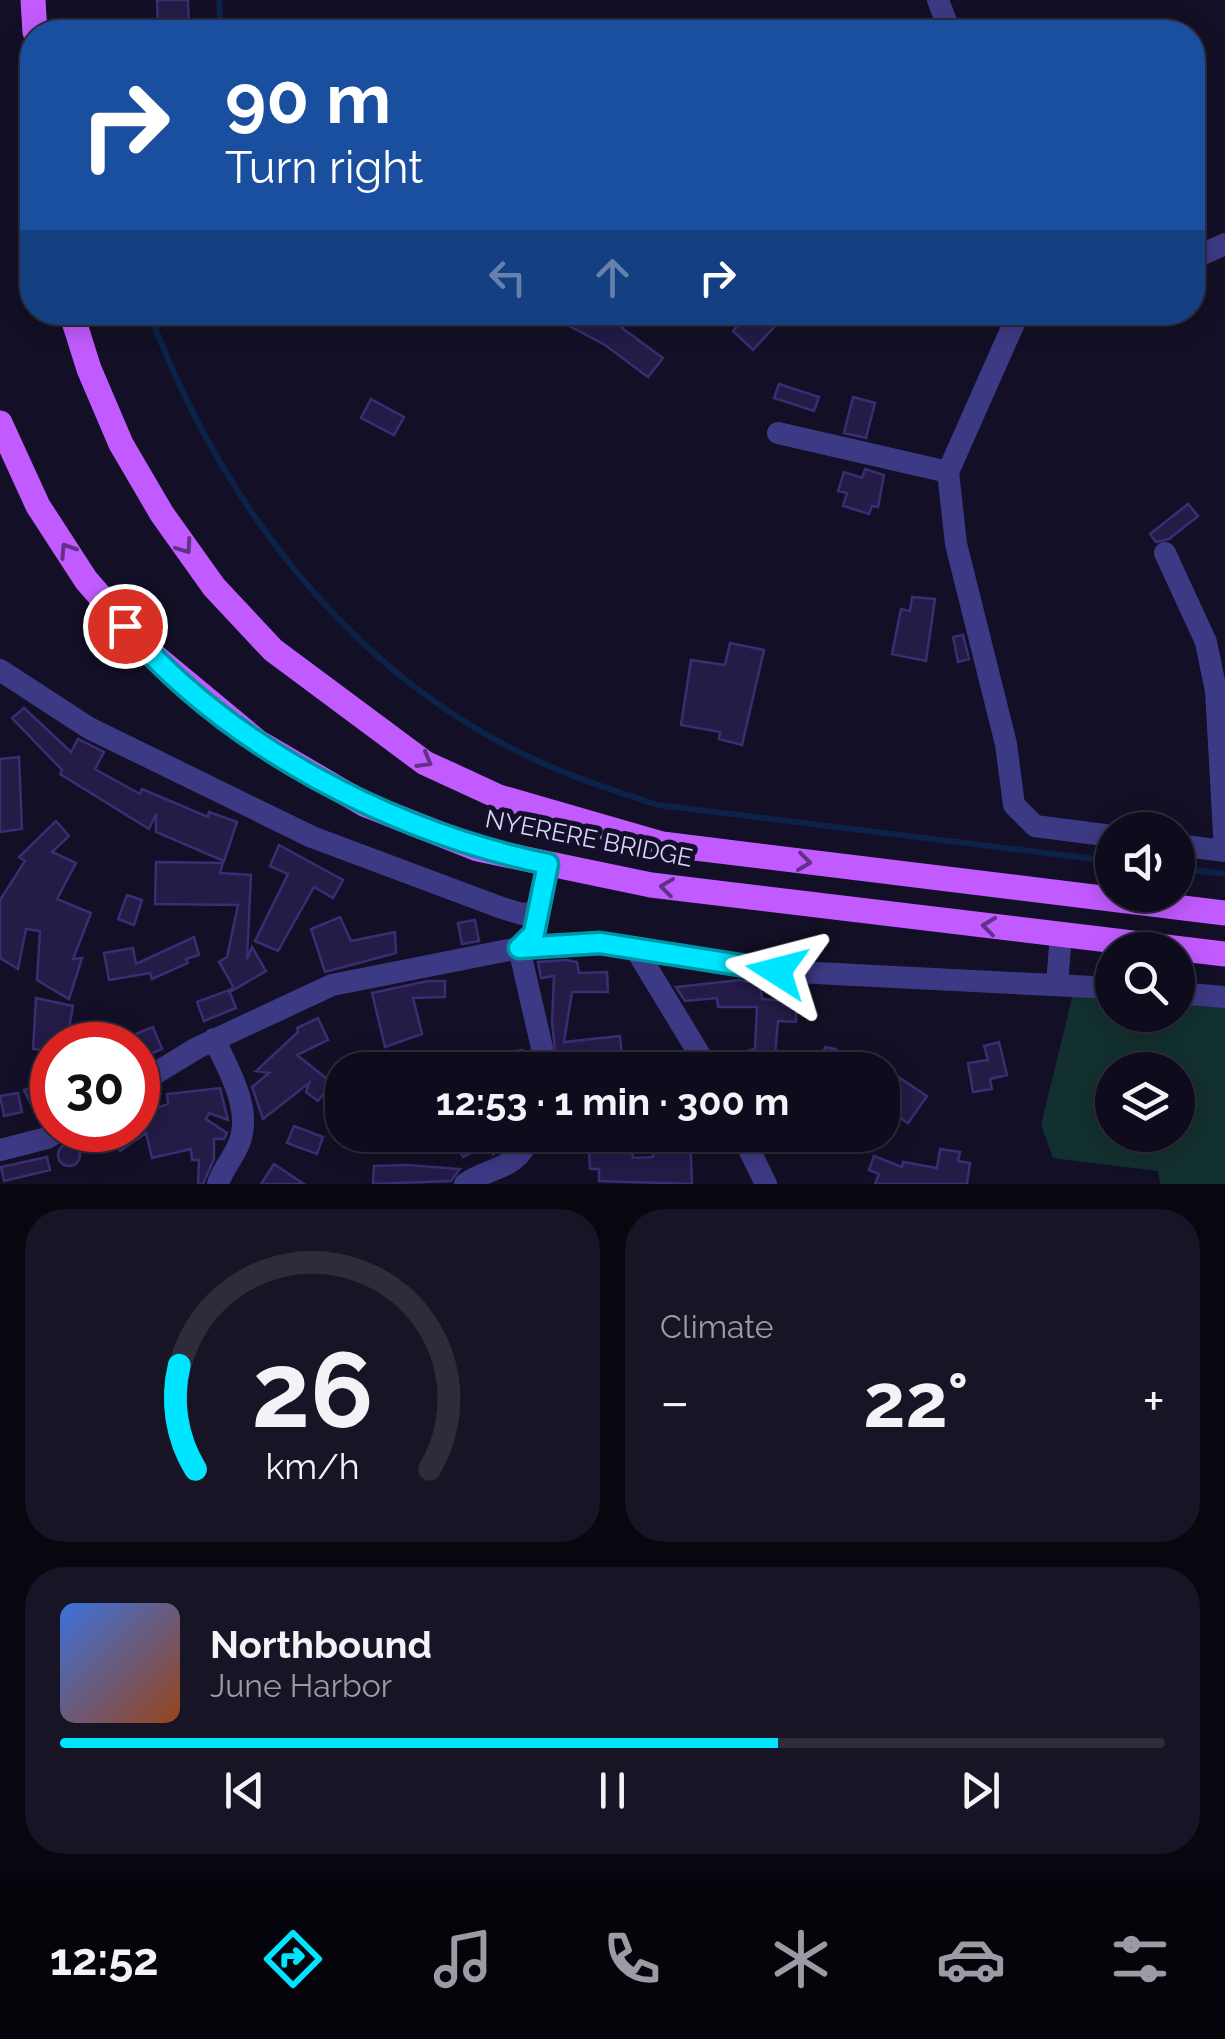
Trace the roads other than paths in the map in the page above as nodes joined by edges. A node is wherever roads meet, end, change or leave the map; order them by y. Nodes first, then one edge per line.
1 (75, 325) edge
2 (1013, 325) edge
3 (0, 423) edge
4 (778, 434) dead end
5 (948, 472) junction
6 (1166, 554) dead end
7 (0, 670) edge
8 (1221, 690) edge
9 (1095, 834) edge
10 (1195, 847) edge
11 (1225, 851) edge
12 (548, 864) junction
13 (536, 912) junction
14 (1225, 914) edge
15 (1061, 934) junction
16 (519, 948) junction
17 (636, 948) junction
18 (1225, 954) edge
19 (1057, 984) junction
20 (1095, 987) edge
21 (1195, 994) edge
22 (1225, 997) edge
23 (214, 1040) junction
24 (542, 1052) edge
25 (698, 1052) edge
26 (160, 1071) edge
27 (30, 1142) edge
28 (0, 1150) edge
29 (524, 1152) edge
30 (750, 1152) edge
31 (218, 1184) edge
32 (465, 1184) edge
33 (766, 1184) edge

1 -> 14 main road, NYERERE BRIDGE
2 - 5 street
12 -> 3 main road, NYERERE BRIDGE
4 - 5 street
5 - 9 street
6 - 8 street
7 - 13 street
8 - 11 street
10 - 11 street
12 - 13 street
15 -> 12 main road, NYERERE BRIDGE
13 - 16 street
15 - 18 main road, NYERERE BRIDGE
15 - 19 street
16 - 17 street
16 - 23 street
16 - 24 street
17 - 19 street
17 - 25 street
19 - 20 street
21 - 22 street
23 - 26 street
23 - 31 street
27 - 28 street
29 - 32 street
30 - 33 street

